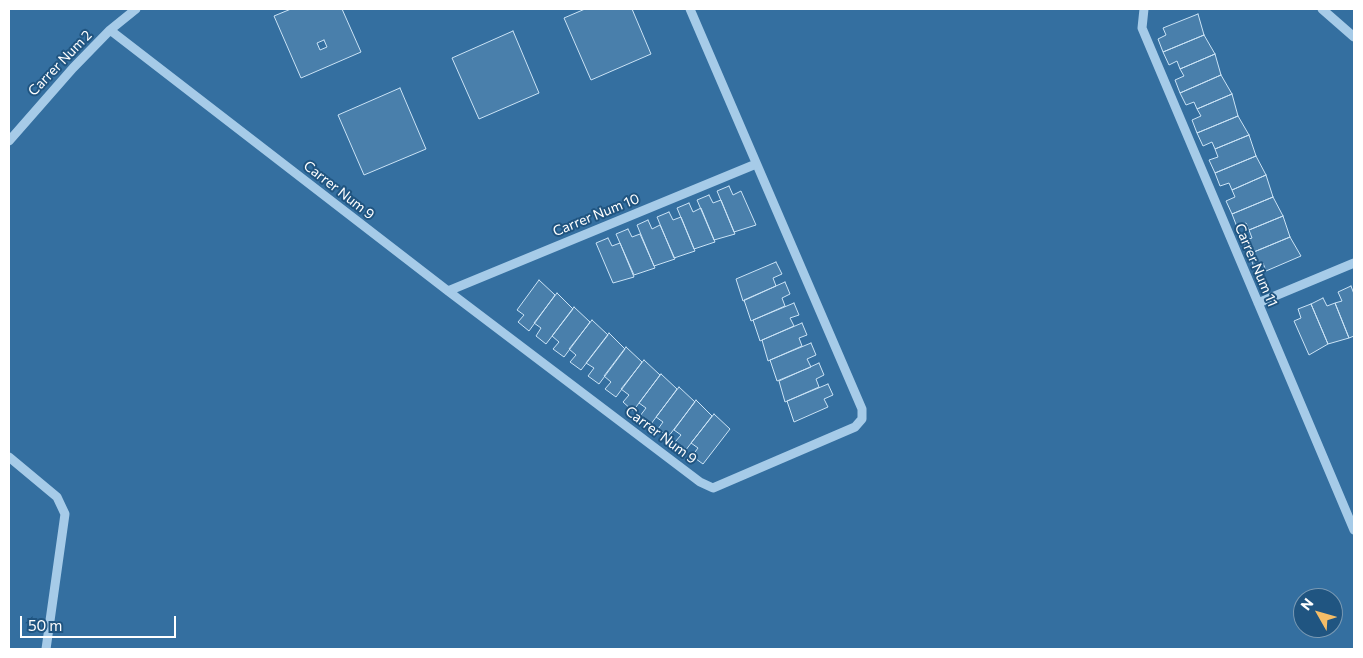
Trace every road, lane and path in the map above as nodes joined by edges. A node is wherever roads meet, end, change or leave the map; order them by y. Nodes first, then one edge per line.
1 (136, 9) edge
2 (690, 9) edge
3 (1144, 9) edge
4 (1322, 9) edge
5 (110, 30) junction
6 (1354, 37) edge
7 (9, 141) edge
8 (756, 164) junction
9 (1354, 263) edge
10 (448, 291) junction
11 (1258, 303) junction
12 (9, 457) edge
13 (1354, 530) edge
14 (46, 649) edge

1 - 5 lane, Carrer Num 2
2 - 8 lane, Carrer Num 9
3 - 11 lane, Carrer Num 11
4 - 6 lane
5 - 7 lane, Carrer Num 2
5 - 10 lane, Carrer Num 9
8 - 10 lane, Carrer Num 10
8 - 10 lane, Carrer Num 9
9 - 11 lane
11 - 13 lane, Carrer Num 11
12 - 14 lane

